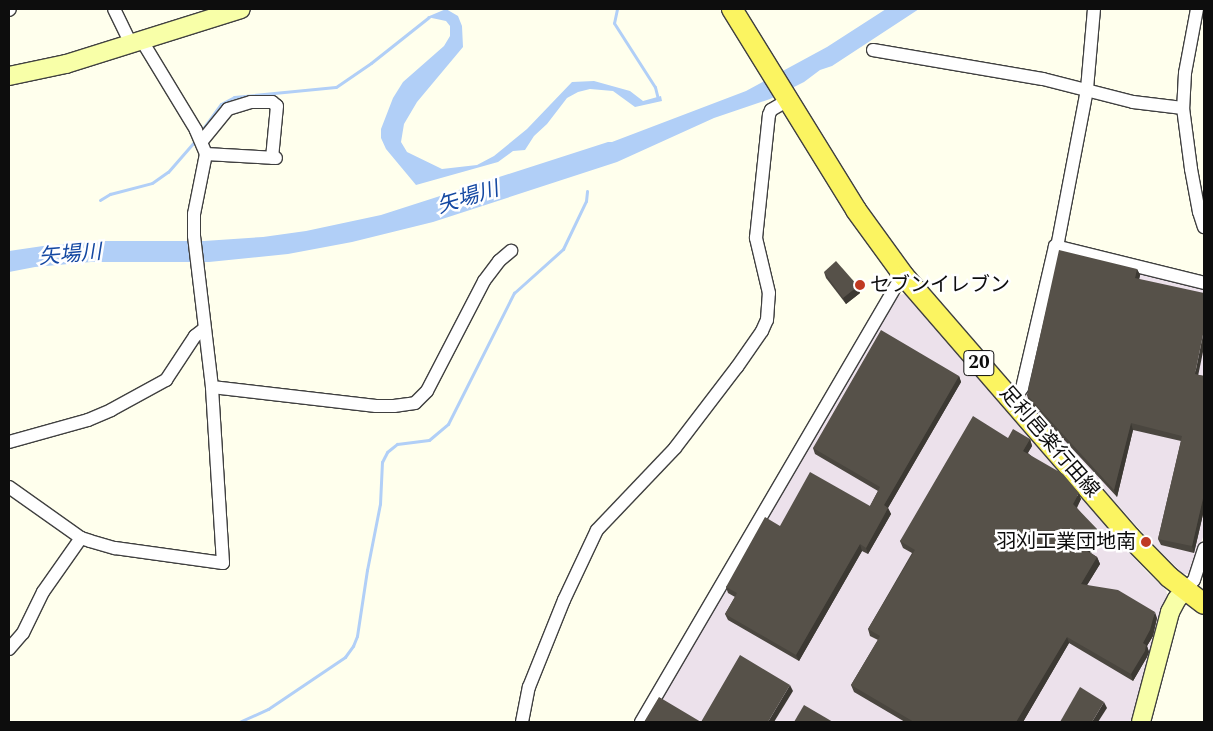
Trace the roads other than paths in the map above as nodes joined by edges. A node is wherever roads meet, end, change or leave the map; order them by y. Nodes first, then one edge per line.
1 (114, 9) edge
2 (240, 9) edge
3 (732, 9) edge
4 (1094, 9) edge
5 (1199, 10) edge
6 (136, 43) junction
7 (873, 50) dead end
8 (9, 76) edge
9 (1087, 89) junction
10 (787, 98) junction
11 (1183, 108) junction
12 (202, 141) junction
13 (206, 154) junction
14 (1204, 226) edge
15 (1057, 246) junction
16 (511, 251) dead end
17 (904, 276) junction
18 (1204, 283) edge
19 (204, 329) junction
20 (212, 387) junction
21 (1013, 401) junction
22 (9, 442) edge
23 (9, 488) edge
24 (81, 538) junction
25 (1204, 549) edge
26 (1185, 590) junction
27 (1204, 604) edge
28 (9, 649) edge
29 (522, 722) edge
30 (641, 722) edge
31 (1141, 722) edge

1 - 6 street
2 - 6 main road
3 - 10 main road, 20
4 - 9 street
5 - 11 street
6 - 8 main road
6 - 12 street
7 - 9 street
9 - 11 street
9 - 15 street
10 - 17 main road, 足利邑楽行田線 / 20
10 - 29 street
11 - 14 street
12 - 13 street
12 - 13 street
13 - 19 street
15 - 18 street
15 - 21 street
16 - 20 street
17 - 21 main road, 足利邑楽行田線 / 20
17 - 30 street
19 - 20 street
19 - 22 street
20 - 24 street
21 - 26 main road, 足利邑楽行田線 / 20
23 - 24 street
24 - 28 street
25 - 26 street
26 - 27 main road, 足利邑楽行田線 / 20
26 - 31 main road

